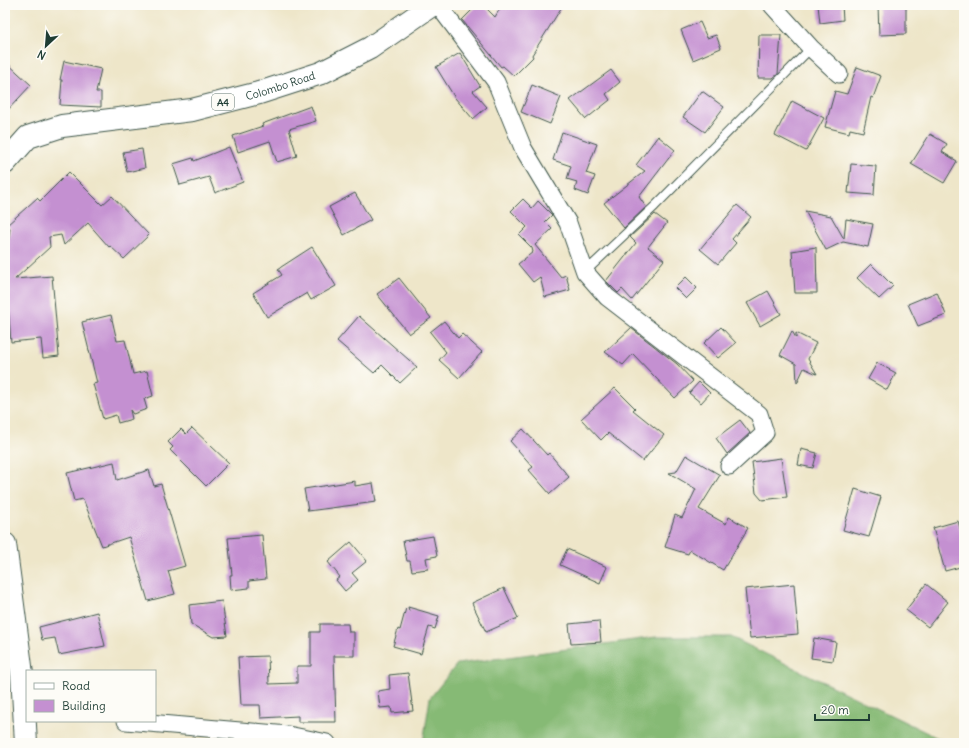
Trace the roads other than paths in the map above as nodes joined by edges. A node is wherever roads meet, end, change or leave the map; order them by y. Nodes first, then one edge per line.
1 (432, 5) edge
2 (438, 5) edge
3 (772, 5) edge
4 (811, 48) junction
5 (839, 74) dead end
6 (5, 163) edge
7 (584, 272) junction
8 (729, 466) dead end
9 (5, 544) edge
10 (24, 676) edge
11 (138, 722) edge
12 (26, 743) edge
13 (327, 743) edge

1 - 6 highway, Colombo Road / A4
2 - 7 street
3 - 4 street
4 - 5 street
4 - 7 lane
7 - 8 street
9 - 10 highway
10 - 12 highway
11 - 13 street

